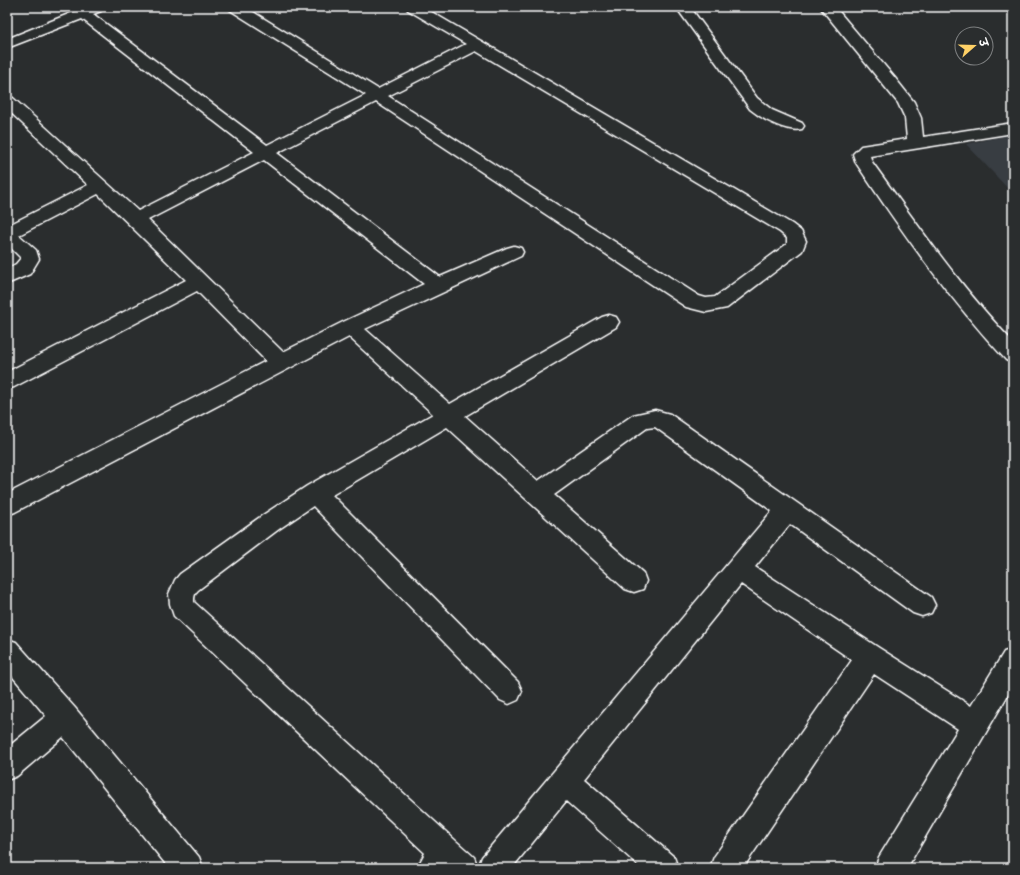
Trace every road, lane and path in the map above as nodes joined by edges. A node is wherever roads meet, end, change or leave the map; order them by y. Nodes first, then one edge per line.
1 (99, 7) edge
2 (235, 7) edge
3 (413, 7) edge
4 (683, 7) edge
5 (827, 7) edge
6 (83, 13) junction
7 (7, 44) edge
8 (476, 45) junction
9 (376, 95) junction
10 (7, 101) edge
11 (796, 126) dead end
12 (1013, 128) edge
13 (916, 143) junction
14 (265, 152) junction
15 (100, 186) junction
16 (136, 219) junction
17 (7, 233) edge
18 (514, 252) dead end
19 (7, 277) edge
20 (200, 282) junction
21 (438, 285) junction
22 (609, 322) dead end
23 (350, 327) junction
24 (1013, 355) edge
25 (281, 363) junction
26 (7, 382) edge
27 (449, 415) junction
28 (315, 493) junction
29 (537, 494) junction
30 (7, 505) edge
31 (787, 510) junction
32 (738, 569) junction
33 (634, 581) dead end
34 (922, 605) dead end
35 (7, 651) edge
36 (870, 657) junction
37 (1013, 661) edge
38 (509, 690) dead end
39 (65, 718) junction
40 (975, 724) junction
41 (7, 766) edge
42 (565, 780) junction
43 (447, 862) edge
44 (188, 868) edge
45 (493, 868) edge
46 (663, 868) edge
47 (725, 868) edge
48 (890, 868) edge

1 - 6 street
2 - 9 street
3 - 8 street
4 - 11 street
5 - 13 street
6 - 7 street
6 - 14 street
8 - 9 street
8 - 9 street
9 - 14 street
10 - 15 street
12 - 13 street
13 - 24 street
14 - 16 street
14 - 21 street
15 - 16 street
15 - 17 street
16 - 20 street
17 - 19 street
18 - 21 street
20 - 25 street
20 - 26 street
21 - 23 street
22 - 27 street
23 - 25 street
23 - 27 street
25 - 30 street
27 - 28 street
27 - 29 street
28 - 38 street
28 - 43 street
29 - 31 street
29 - 33 street
31 - 32 street
31 - 34 street
32 - 36 street
32 - 42 street
35 - 39 street
36 - 40 street
36 - 47 street
37 - 40 street
39 - 41 street
39 - 44 street
40 - 48 street
42 - 45 street
42 - 46 street

